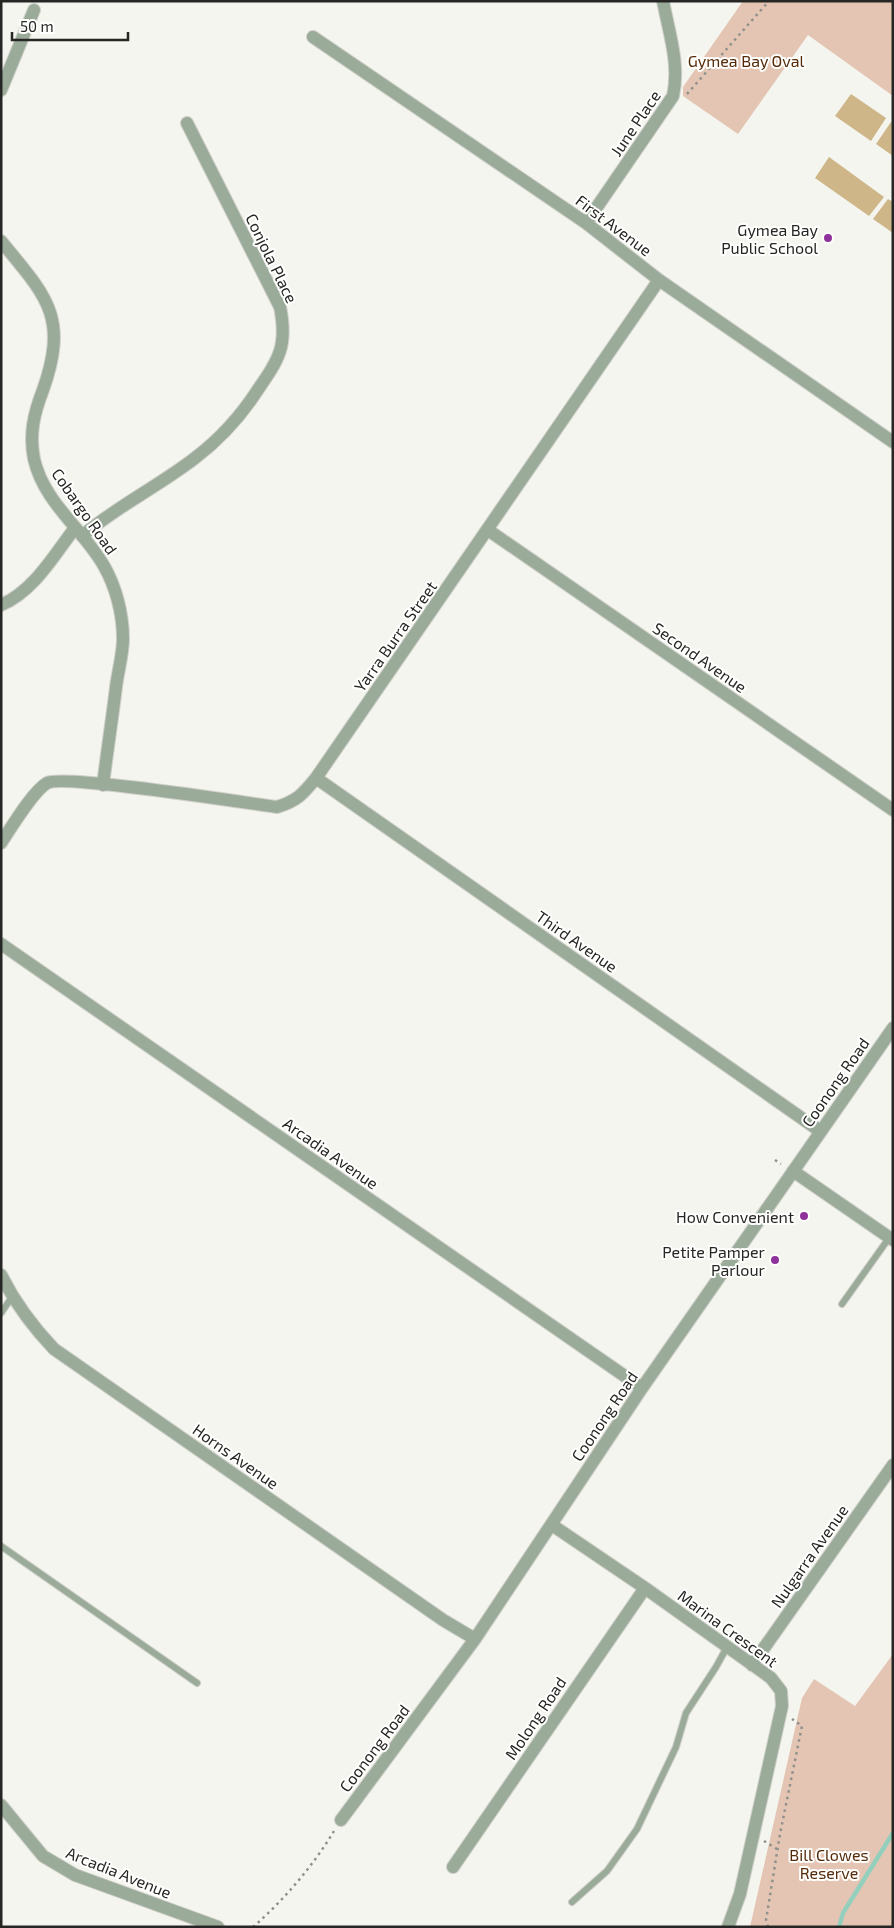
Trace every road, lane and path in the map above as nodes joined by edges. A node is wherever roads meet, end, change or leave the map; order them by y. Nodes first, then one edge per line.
1 (663, 1) edge
2 (769, 1) edge
3 (34, 10) dead end
4 (314, 36) dead end
5 (1, 90) edge
6 (669, 102) junction
7 (187, 123) dead end
8 (586, 224) junction
9 (1, 241) edge
10 (659, 280) junction
11 (893, 442) edge
12 (488, 530) junction
13 (78, 532) junction
14 (1, 605) edge
15 (316, 778) junction
16 (102, 784) junction
17 (893, 810) edge
18 (1, 843) edge
19 (1, 944) edge
20 (893, 1028) edge
21 (820, 1131) junction
22 (793, 1171) junction
23 (891, 1239) edge
24 (1, 1275) edge
25 (12, 1297) junction
26 (842, 1304) dead end
27 (1, 1313) edge
28 (642, 1388) junction
29 (893, 1465) edge
30 (552, 1524) junction
31 (1, 1546) edge
32 (645, 1588) junction
33 (476, 1638) junction
34 (727, 1647) junction
35 (752, 1665) junction
36 (197, 1683) dead end
37 (781, 1710) junction
38 (1, 1805) edge
39 (341, 1820) joint
40 (453, 1867) dead end
41 (572, 1902) dead end
42 (728, 1926) edge
43 (218, 1927) edge
44 (253, 1927) edge
45 (768, 1927) edge

1 - 6 street, June Place
2 - 6 path
3 - 5 street
4 - 8 street, First Avenue
6 - 8 street, June Place
7 - 13 street, Conjola Place
8 - 10 street, First Avenue
9 - 13 street, Cobargo Road
10 - 11 street, First Avenue
10 - 12 street, Yarra Burra Street
12 - 15 street, Yarra Burra Street
12 - 17 street, Second Avenue
13 - 14 street, Conjola Place
13 - 16 street, Cobargo Road
15 - 16 street, Yarra Burra Street
15 - 21 street, Third Avenue
16 - 18 street, Yarra Burra Street
19 - 28 street, Arcadia Avenue
20 - 21 street, Coonong Road
21 - 22 street, Coonong Road
22 - 23 street
22 - 28 street, Coonong Road
23 - 26 lane
24 - 25 street, Horns Avenue
25 - 27 lane
25 - 33 street, Horns Avenue
28 - 30 street, Coonong Road
29 - 35 street, Nulgarra Avenue
30 - 32 street, Marina Crescent
30 - 33 street, Coonong Road
31 - 36 lane
32 - 34 street, Marina Crescent
32 - 40 street, Molong Road
33 - 39 street, Coonong Road
34 - 35 street, Marina Crescent
34 - 41 lane
35 - 37 street, Marina Crescent
37 - 42 street, Marina Crescent
37 - 45 path
38 - 43 street, Arcadia Avenue
39 - 44 path

